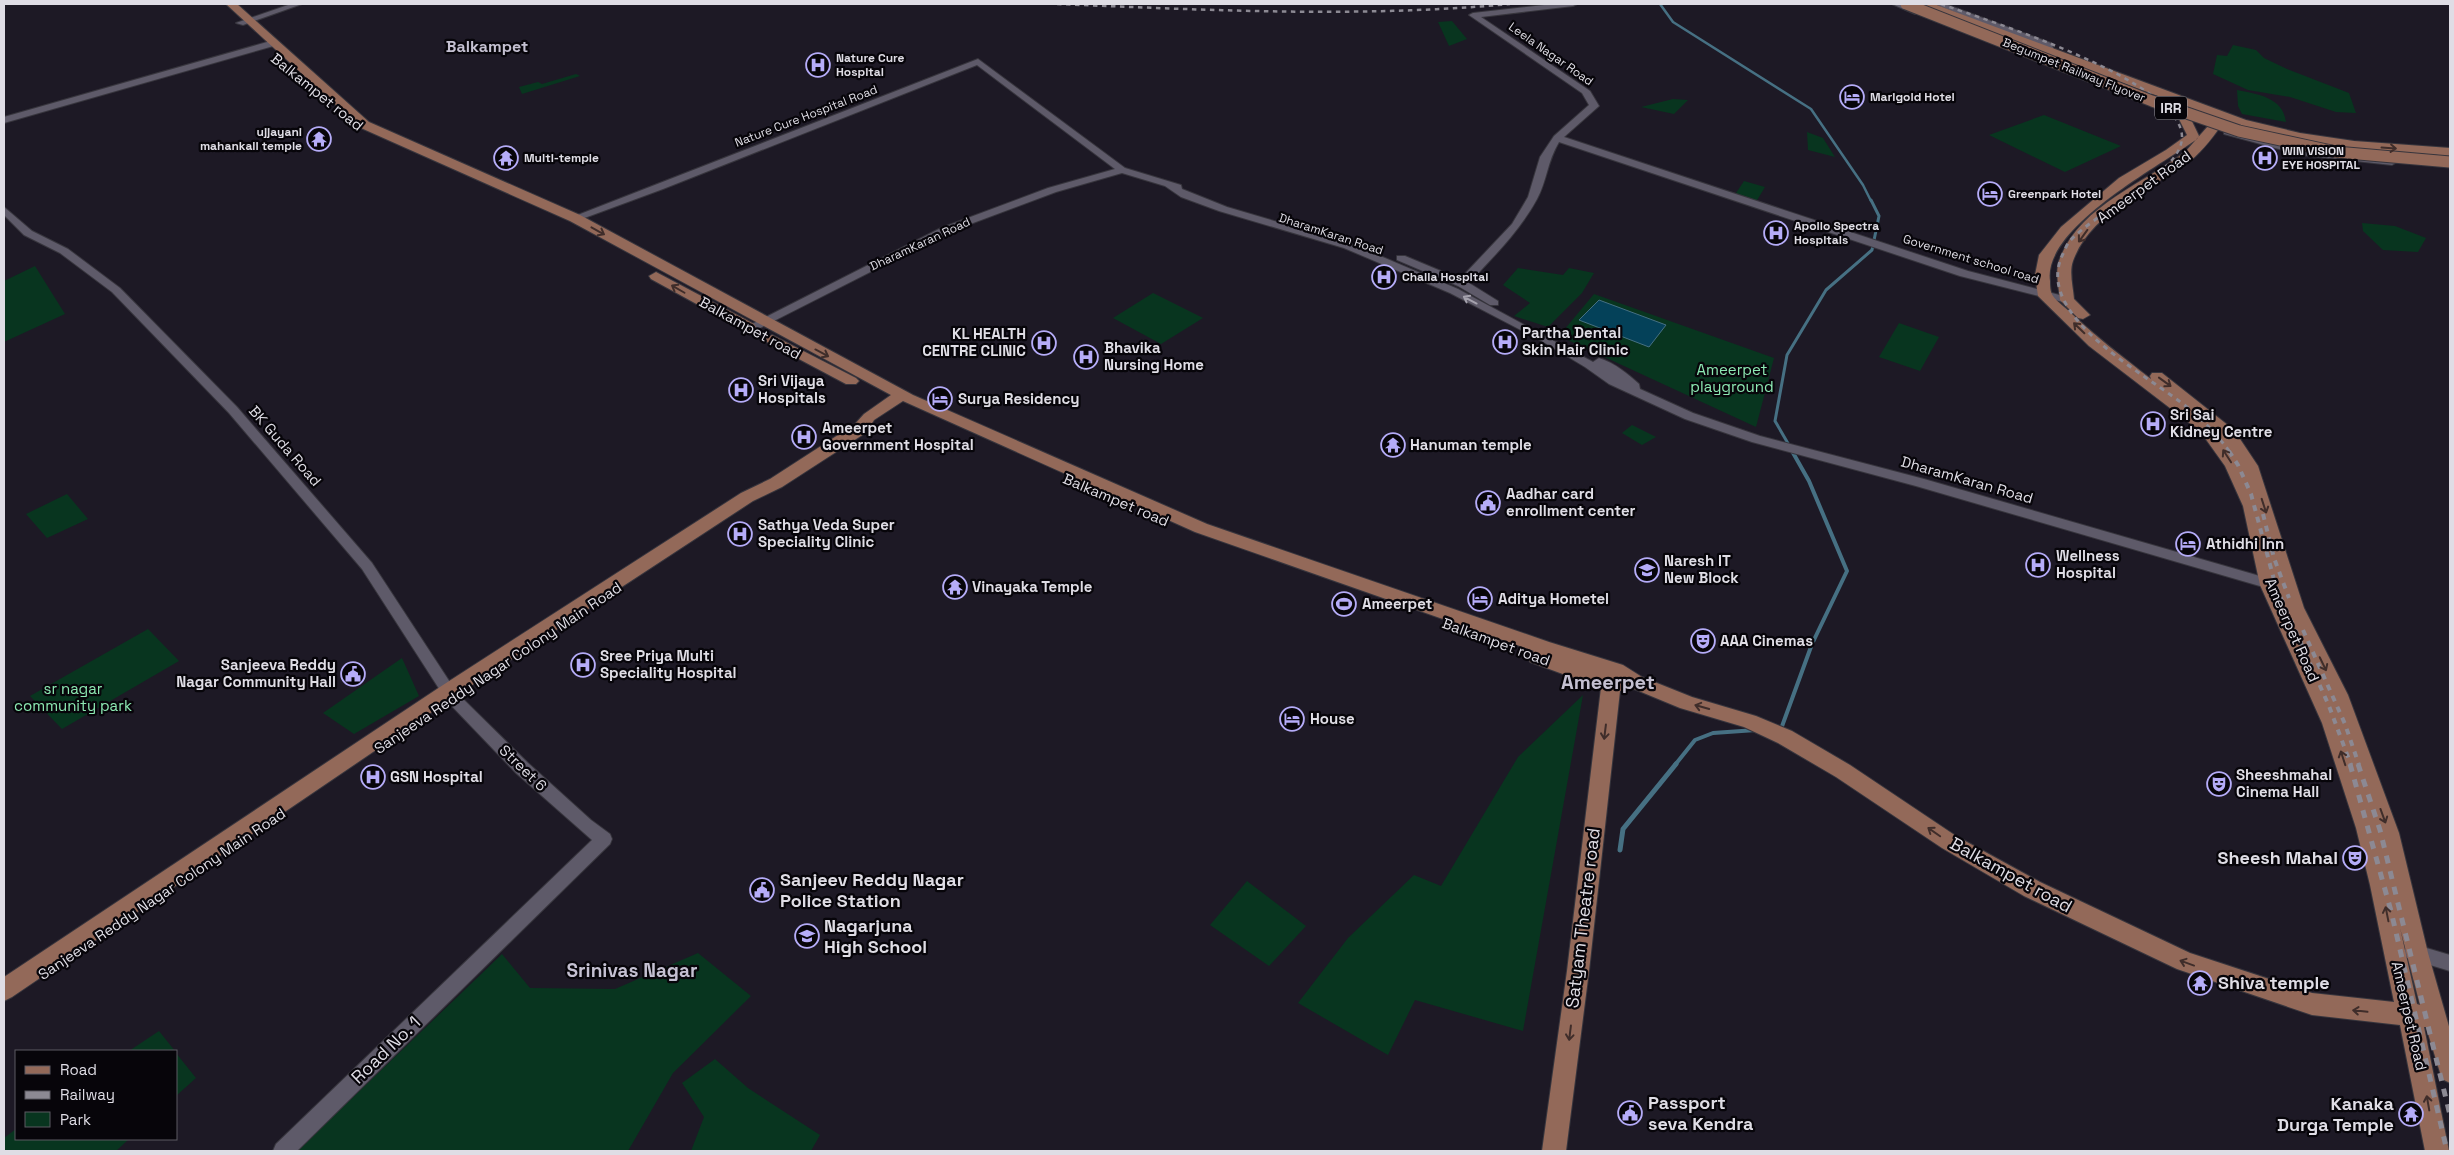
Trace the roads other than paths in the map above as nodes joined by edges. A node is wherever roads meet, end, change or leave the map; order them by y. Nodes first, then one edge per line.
1 (220, 4) edge
2 (231, 4) edge
3 (298, 4) edge
4 (1541, 4) edge
5 (1574, 4) edge
6 (1896, 4) edge
7 (1906, 4) edge
8 (1916, 4) edge
9 (1925, 4) edge
10 (1938, 4) edge
11 (1476, 15) junction
12 (245, 22) junction
13 (267, 45) junction
14 (2052, 54) junction
15 (2183, 118) junction
16 (4, 120) edge
17 (2217, 122) junction
18 (1557, 138) junction
19 (2354, 145) junction
20 (2450, 152) edge
21 (2365, 160) junction
22 (2450, 162) edge
23 (2450, 166) edge
24 (1122, 170) junction
25 (1168, 185) junction
26 (4, 210) edge
27 (575, 218) junction
28 (1850, 237) joint
29 (1888, 249) joint
30 (1462, 284) junction
31 (2045, 296) junction
32 (2066, 300) junction
33 (758, 325) junction
34 (1641, 392) junction
35 (900, 399) junction
36 (1756, 439) joint
37 (2279, 587) junction
38 (1613, 677) junction
39 (451, 694) junction
40 (604, 839) joint
41 (2393, 946) junction
42 (2417, 953) junction
43 (2450, 963) edge
44 (4, 990) edge
45 (4, 1000) edge
46 (2409, 1013) junction
47 (2435, 1017) junction
48 (2450, 1071) edge
49 (283, 1151) edge
50 (1554, 1151) edge
51 (2437, 1151) edge

1 - 12 main road, Balkampet road
2 - 12 main road, Balkampet road
3 - 12 street
4 - 11 street
5 - 11 street
6 - 15 street
7 - 22 main road, Begumpet Railway Flyover / IRR, bridge
8 - 15 main road, IRR, bridge
9 - 14 main road, Begumpet Railway Flyover / IRR
10 - 14 street
11 - 18 street, Leela Nagar Road
12 - 13 main road, Balkampet road
13 - 16 street
13 - 27 main road, Balkampet road
33 -> 13 main road, Balkampet road
14 - 17 main road, IRR
15 - 17 street
15 - 31 main road, Ameerpet Road
17 - 19 main road, IRR
17 - 21 street, IRR
17 -> 32 main road, Ameerpet Road
18 - 28 street
18 - 30 street
19 -> 20 main road, IRR
19 - 21 main road
21 - 23 street, IRR
24 - 25 street, DharamKaran Road
24 - 27 street, Nature Cure Hospital Road
24 - 33 street, DharamKaran Road
25 - 30 street, DharamKaran Road
34 -> 25 street, DharamKaran Road
26 - 39 street, BK Guda Road
27 -> 33 main road, Balkampet road
28 - 29 street
29 - 31 street, Government school road
30 - 34 street, DharamKaran Road
31 - 32 street, Government school road
37 -> 31 main road, Ameerpet Road
32 -> 37 main road, Ameerpet Road
33 - 35 main road, Balkampet road
34 - 36 street, DharamKaran Road
35 - 38 main road, Balkampet road
35 - 39 main road, Sanjeeva Reddy Nagar Colony Main Road
36 - 37 street, DharamKaran Road
41 -> 37 main road, Ameerpet Road
37 -> 42 main road, Ameerpet Road
46 -> 38 main road, Balkampet road
38 -> 50 main road, Satyam Theatre road
39 - 40 street, Street 6
39 - 44 main road, Sanjeeva Reddy Nagar Colony Main Road
39 - 45 main road, Sanjeeva Reddy Nagar Colony Main Road
40 - 49 street, Road No. 1
41 - 42 street
41 - 46 main road, Ameerpet Road
42 - 43 street
42 - 47 main road, Ameerpet Road
46 - 47 main road, Balkampet road
51 -> 46 main road, Ameerpet Road
47 - 48 main road, Ameerpet Road

